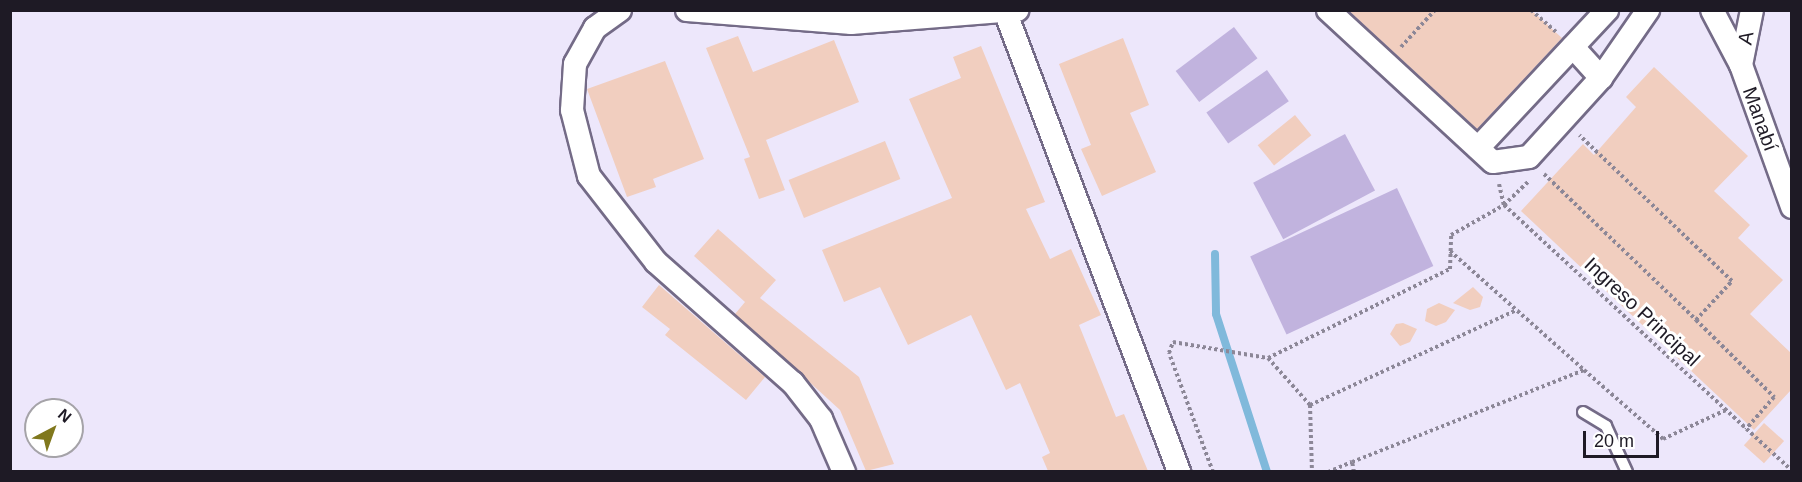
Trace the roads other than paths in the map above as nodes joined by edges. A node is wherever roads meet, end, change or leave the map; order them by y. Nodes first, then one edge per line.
1 (620, 10) edge
2 (687, 10) edge
3 (1328, 10) edge
4 (1607, 10) edge
5 (1648, 10) edge
6 (1712, 10) edge
7 (1752, 10) edge
8 (1011, 11) edge
9 (1573, 47) junction
10 (1741, 65) junction
11 (1601, 78) junction
12 (1486, 155) junction
13 (1791, 207) edge
14 (1583, 412) dead end
15 (844, 471) edge
16 (1179, 471) edge
17 (1627, 471) edge

1 - 15 street
2 - 8 street
3 - 12 street
4 - 9 street
5 - 11 street
6 - 10 street, Manabí
7 - 10 street, A
8 - 16 street
9 - 11 street
9 - 12 street
10 - 13 street, Manabí
11 - 12 street
14 - 17 lane

